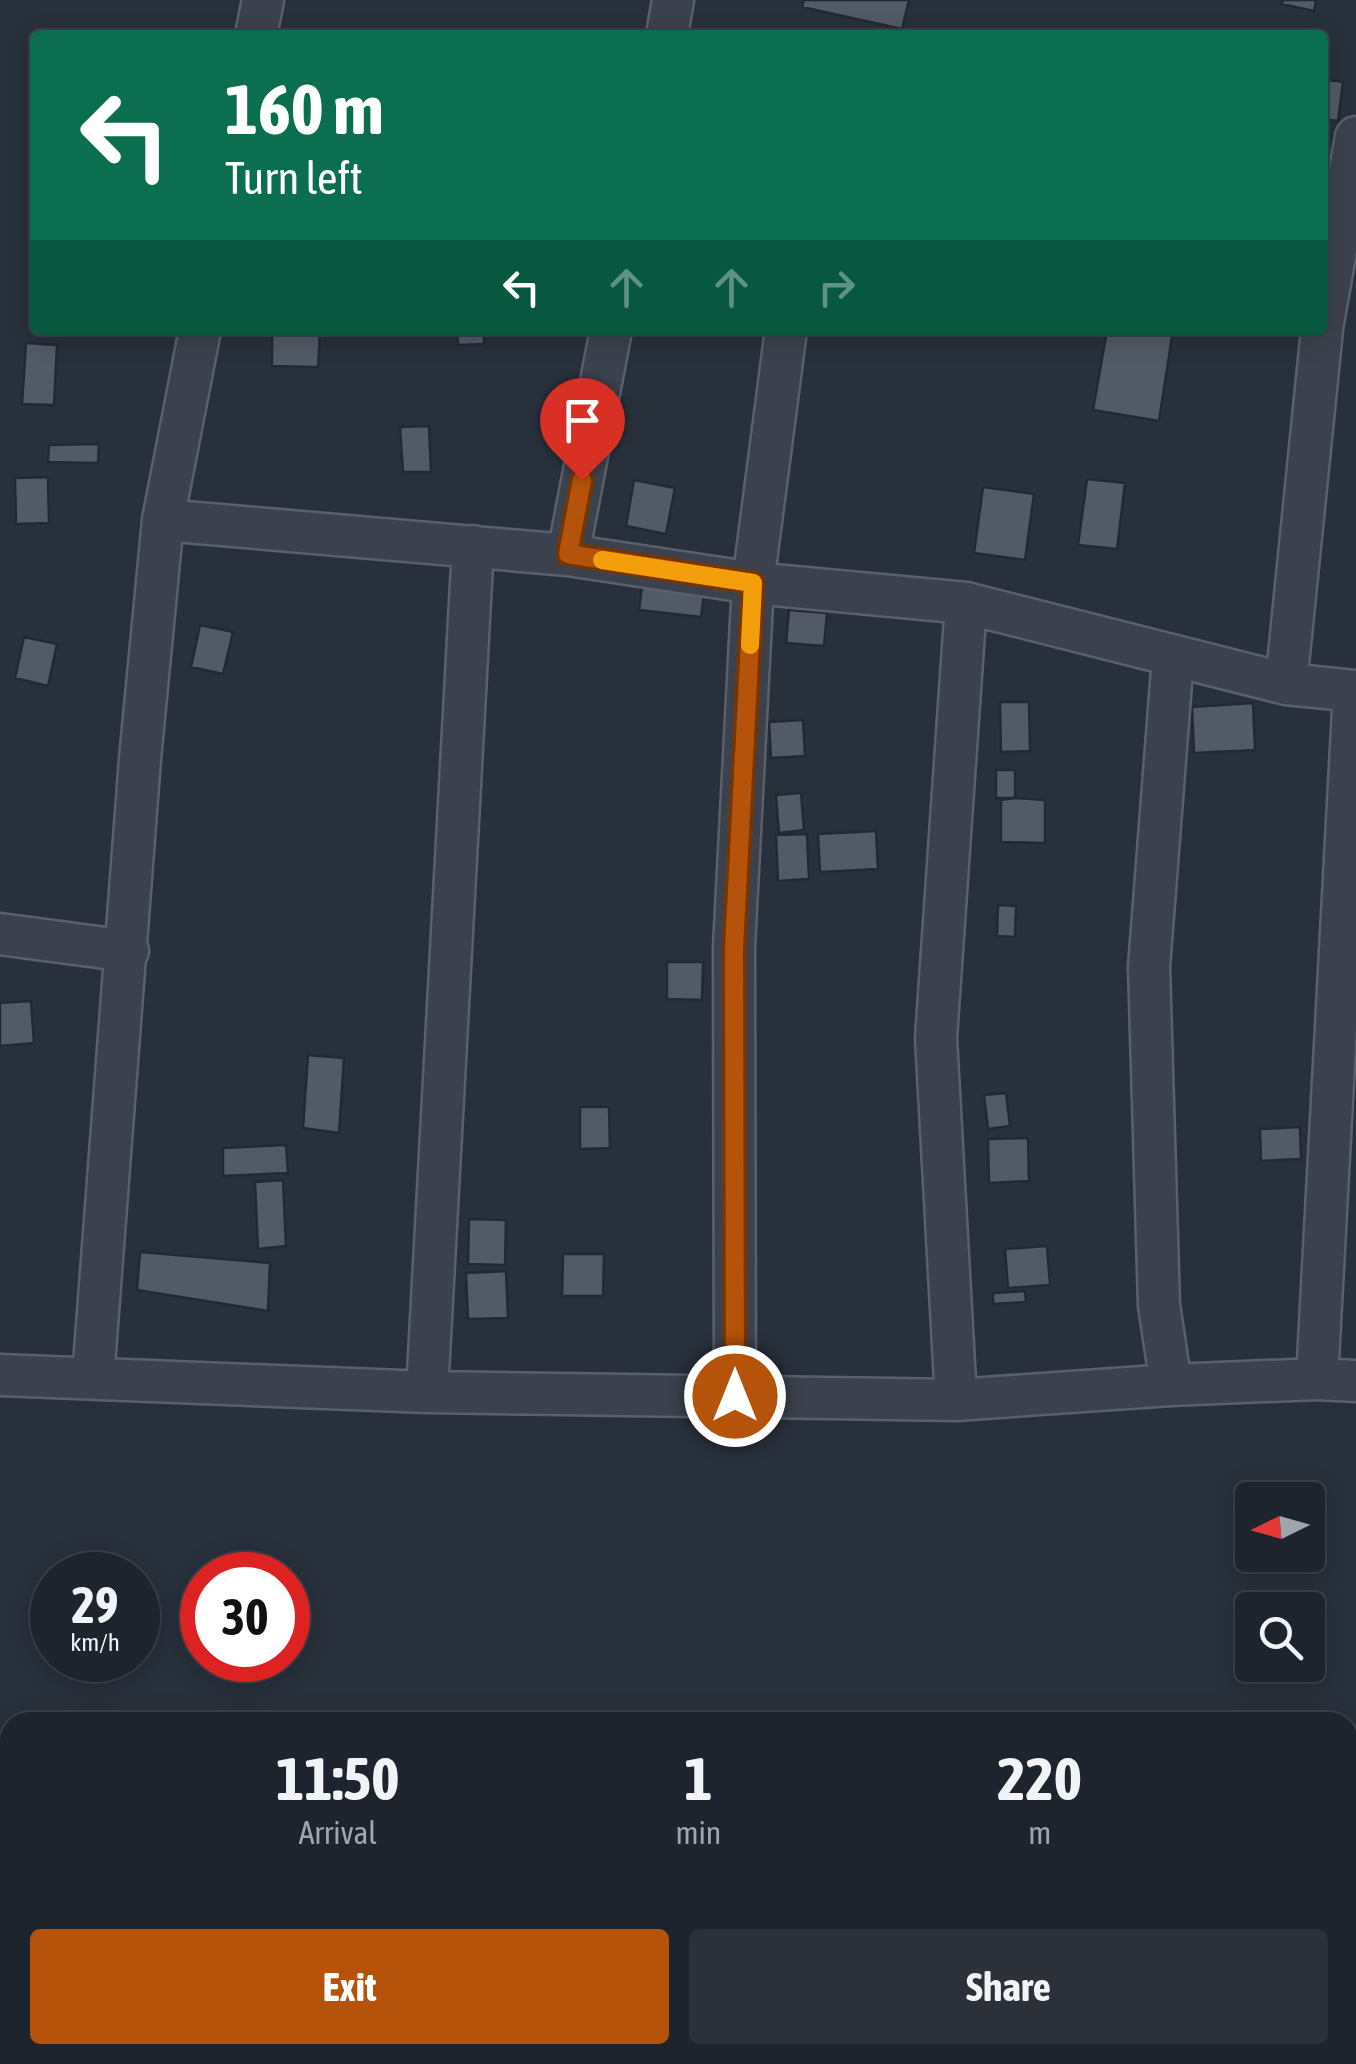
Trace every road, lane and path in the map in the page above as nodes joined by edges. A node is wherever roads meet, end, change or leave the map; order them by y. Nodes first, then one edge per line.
1 (263, 0) edge
2 (673, 0) edge
3 (257, 30) edge
4 (667, 30) edge
5 (1356, 138) edge
6 (1328, 294) edge
7 (1328, 328) edge
8 (1356, 330) edge
9 (199, 335) edge
10 (610, 335) edge
11 (785, 335) edge
12 (1321, 335) edge
13 (163, 520) junction
14 (472, 546) junction
15 (568, 554) junction
16 (753, 583) junction
17 (966, 603) junction
18 (1173, 657) junction
19 (1286, 684) junction
20 (1355, 691) edge
21 (0, 934) edge
22 (128, 951) junction
23 (0, 1375) edge
24 (93, 1378) junction
25 (1337, 1380) edge
26 (1172, 1385) junction
27 (427, 1392) junction
28 (735, 1396) junction
29 (956, 1400) junction

1 - 3 street
2 - 4 street
5 - 6 street
7 - 8 street
9 - 13 street
10 - 15 street
11 - 16 street
12 - 19 street
13 - 14 street
13 - 22 street
14 - 15 street
14 - 27 street
15 - 16 street
16 - 17 street
16 - 28 street
17 - 18 street
17 - 29 street
18 - 19 street
18 - 26 street
19 - 20 street
20 - 25 street
21 - 22 street
22 - 24 street
23 - 24 street
24 - 27 street
25 - 26 street
26 - 29 street
27 - 28 street
28 - 29 street

